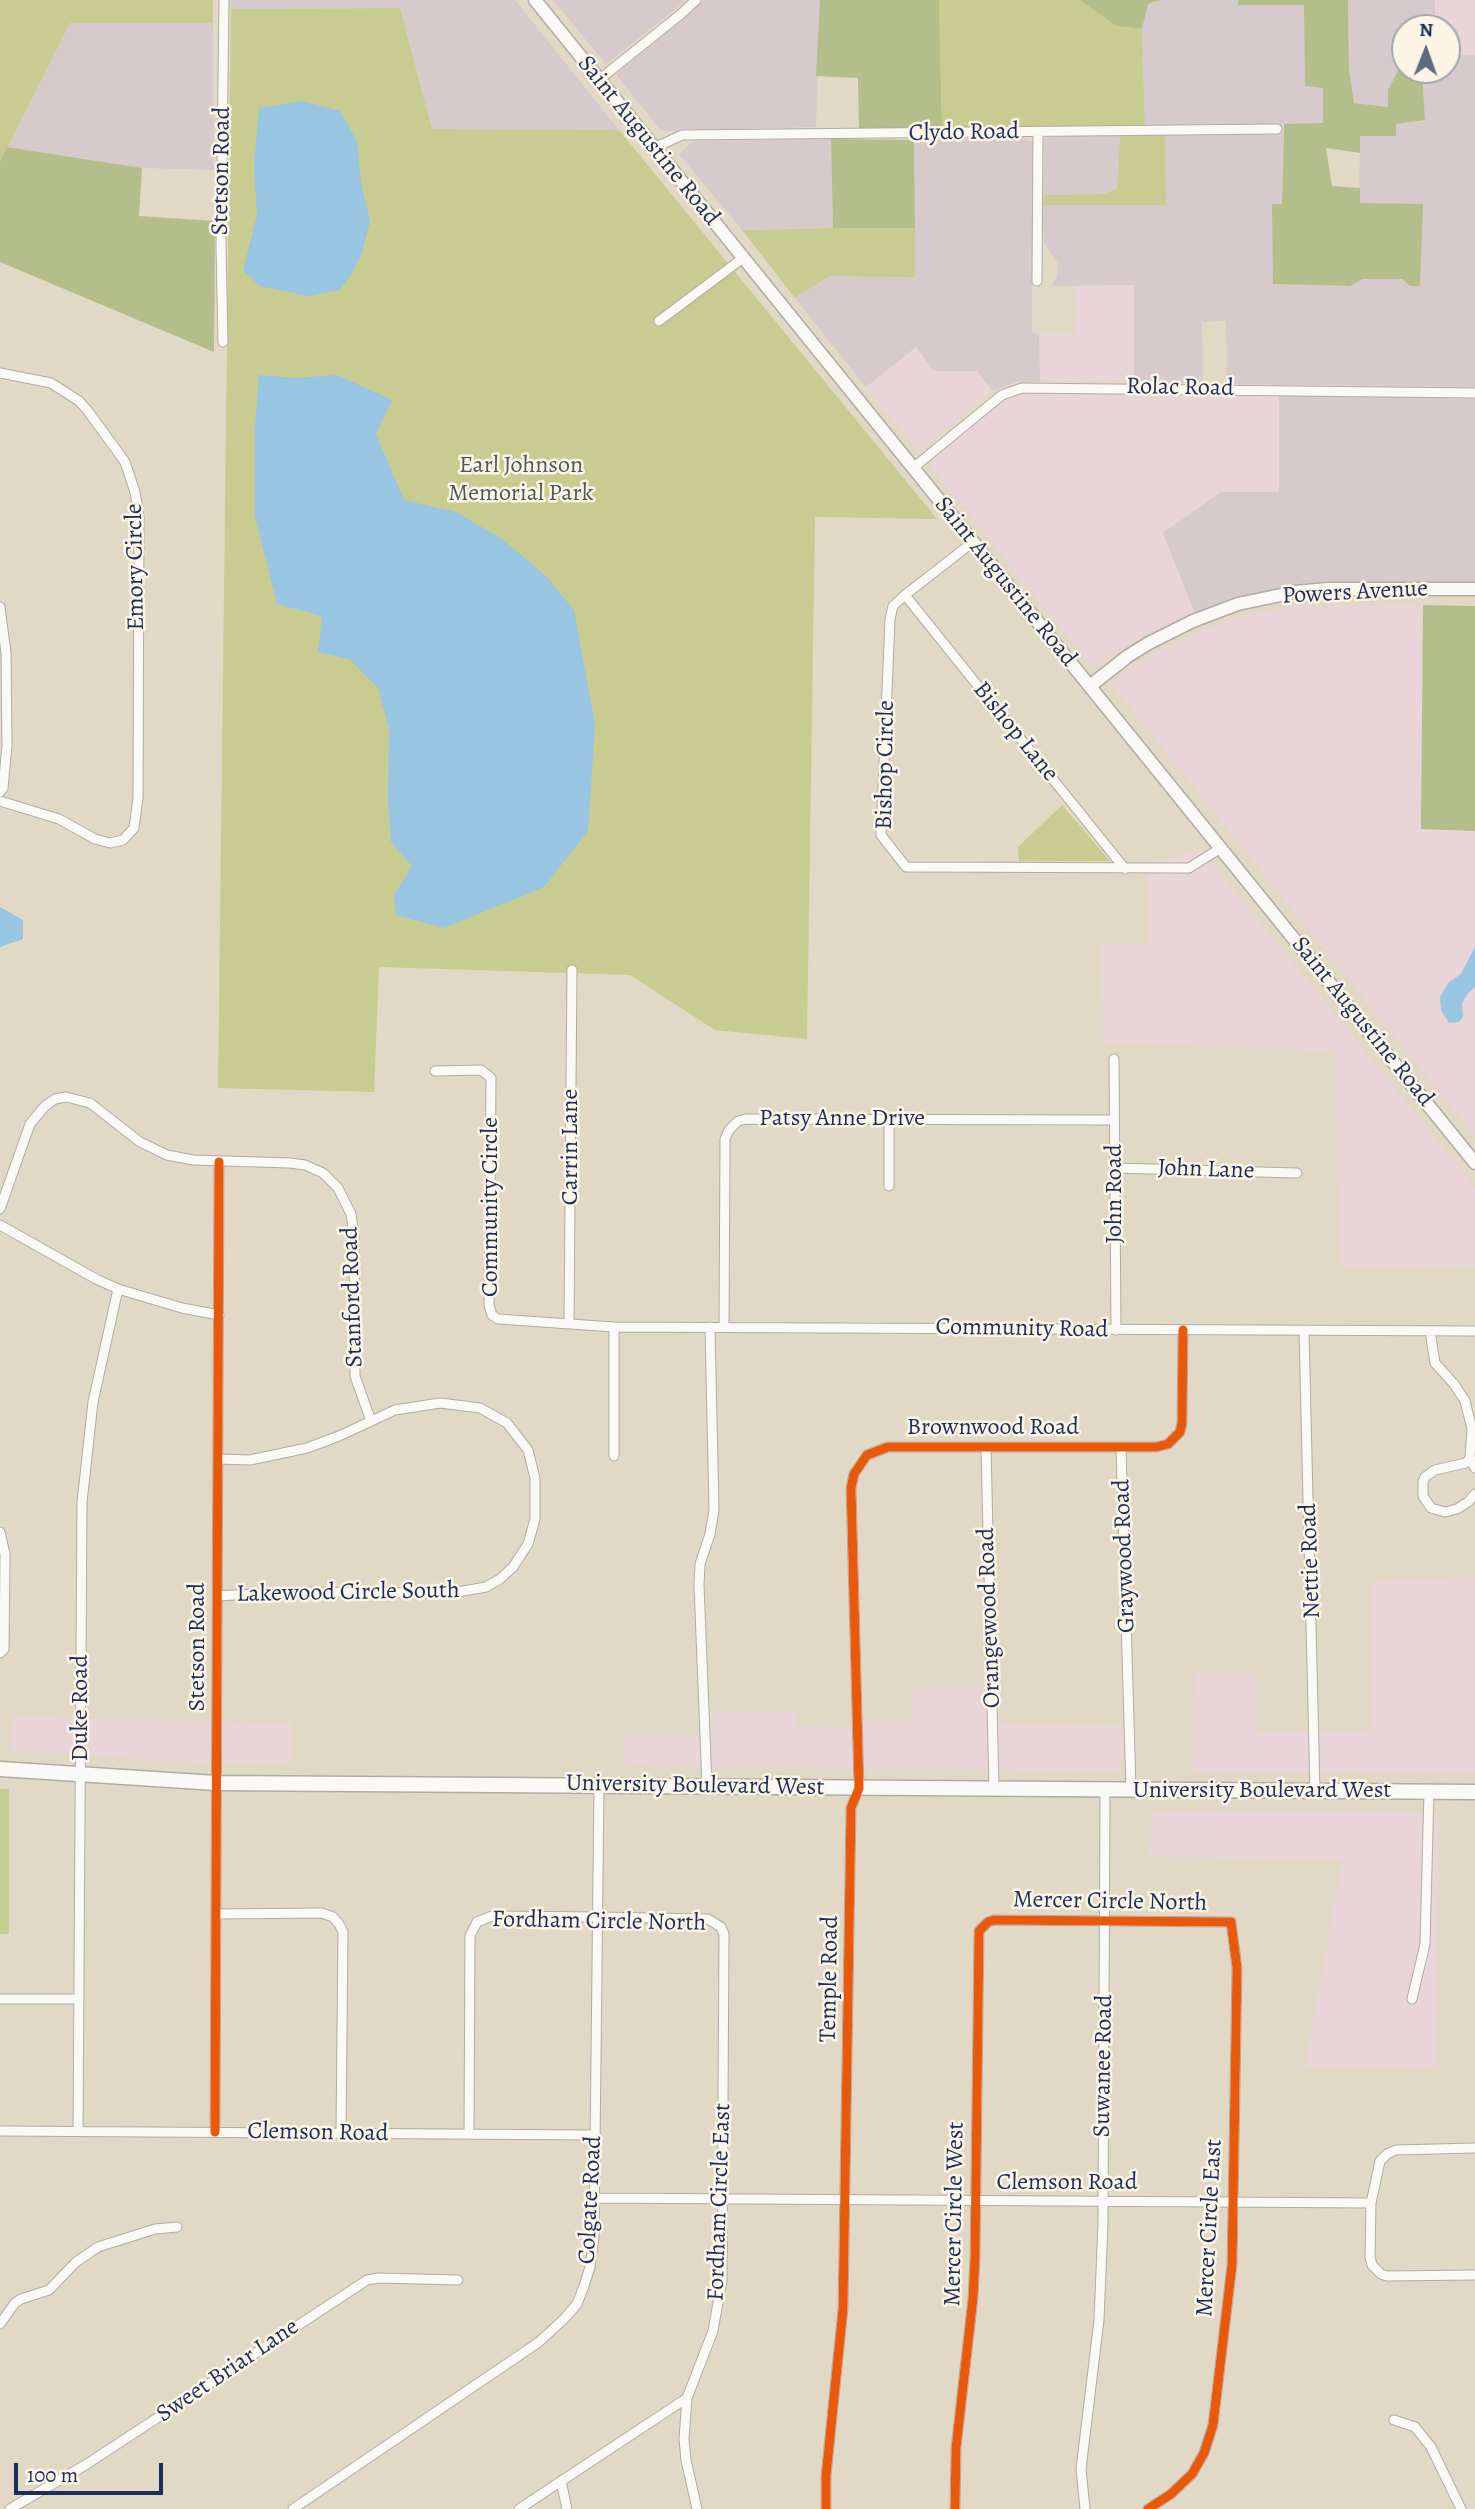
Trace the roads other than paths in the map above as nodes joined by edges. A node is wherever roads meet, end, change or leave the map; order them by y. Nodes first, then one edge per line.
1 (223, 0) edge
2 (535, 0) edge
3 (696, 0) edge
4 (600, 79) junction
5 (1278, 129) dead end
6 (1038, 132) junction
7 (654, 148) junction
8 (743, 258) junction
9 (1037, 281) dead end
10 (659, 321) dead end
11 (223, 342) dead end
12 (0, 373) edge
13 (1475, 393) edge
14 (913, 468) junction
15 (973, 542) junction
16 (1475, 589) edge
17 (905, 595) junction
18 (0, 607) edge
19 (1090, 687) junction
20 (0, 792) edge
21 (0, 801) edge
22 (1221, 848) junction
23 (1125, 869) junction
24 (572, 970) dead end
25 (1114, 1059) dead end
26 (435, 1071) dead end
27 (889, 1119) junction
28 (1114, 1120) junction
29 (219, 1162) junction
30 (1475, 1163) edge
31 (1114, 1168) junction
32 (1297, 1173) dead end
33 (889, 1186) dead end
34 (0, 1209) edge
35 (0, 1225) edge
36 (118, 1289) junction
37 (219, 1315) junction
38 (569, 1324) junction
39 (614, 1327) junction
40 (710, 1327) junction
41 (724, 1327) junction
42 (1116, 1330) junction
43 (1183, 1330) junction
44 (1304, 1331) junction
45 (1430, 1331) junction
46 (1475, 1331) edge
47 (371, 1421) junction
48 (986, 1447) junction
49 (1121, 1447) junction
50 (867, 1455) joint
51 (614, 1456) dead end
52 (1470, 1458) junction
53 (218, 1459) junction
54 (1475, 1468) edge
55 (1475, 1494) edge
56 (0, 1532) edge
57 (217, 1596) junction
58 (0, 1653) edge
59 (0, 1769) edge
60 (81, 1774) junction
61 (216, 1783) junction
62 (598, 1785) junction
63 (707, 1786) junction
64 (859, 1788) junction
65 (994, 1789) junction
66 (1105, 1790) junction
67 (1131, 1790) junction
68 (1315, 1791) junction
69 (1429, 1791) junction
70 (1475, 1792) edge
71 (216, 1914) junction
72 (597, 1917) junction
73 (1105, 1921) junction
74 (988, 1922) joint
75 (1231, 1922) joint
76 (721, 1927) joint
77 (0, 1999) edge
78 (1412, 1999) dead end
79 (79, 2000) junction
80 (0, 2131) edge
81 (78, 2132) junction
82 (215, 2132) junction
83 (341, 2133) junction
84 (469, 2134) junction
85 (595, 2135) junction
86 (1475, 2148) edge
87 (594, 2198) junction
88 (846, 2199) junction
89 (721, 2200) junction
90 (976, 2202) junction
91 (1103, 2203) junction
92 (1371, 2203) junction
93 (1234, 2204) junction
94 (177, 2227) dead end
95 (1475, 2275) edge
96 (458, 2280) dead end
97 (0, 2324) edge
98 (687, 2398) junction
99 (1394, 2420) dead end
100 (561, 2482) junction
101 (10, 2509) edge
102 (293, 2509) edge
103 (519, 2509) edge
104 (567, 2509) edge
105 (697, 2509) edge
106 (826, 2509) edge
107 (955, 2509) edge
108 (1085, 2509) edge
109 (1148, 2509) edge
110 (1461, 2509) edge

1 - 11 street, Stetson Road
2 - 4 main road, Saint Augustine Road
3 - 4 street
4 - 7 main road, Saint Augustine Road
5 - 6 street, Clydo Road
6 - 7 street, Clydo Road
6 - 9 street
7 - 8 main road, Saint Augustine Road
8 - 10 street
8 - 14 main road, Saint Augustine Road
12 - 21 street, Emory Circle
13 - 14 street, Rolac Road
14 - 15 main road, Saint Augustine Road
15 - 17 street, Bishop Circle
15 - 19 main road, Saint Augustine Road
16 - 19 main road, Powers Avenue
17 - 23 street, Bishop Lane
17 - 23 street, Bishop Circle
18 - 20 street
19 - 22 main road, Saint Augustine Road
22 - 23 street, Bishop Circle
22 - 30 main road, Saint Augustine Road
24 - 38 street, Carrin Lane
25 - 28 street, John Road
26 - 38 street, Community Circle
27 - 28 street, Patsy Anne Drive
27 - 33 street
27 - 41 street, Patsy Anne Drive
28 - 31 street, John Road
29 - 34 street, Stanford Road
29 - 37 street, Stetson Road
29 - 47 street, Stanford Road
31 - 32 street, John Lane
31 - 42 street, John Road
35 - 36 street
36 - 37 street
36 - 60 street, Duke Road
37 - 53 street, Stetson Road
38 - 39 street, Community Road
39 - 40 street, Community Road
39 - 51 street
40 - 41 street, Community Road
40 - 63 street
41 - 42 street, Community Road
42 - 43 street, Community Road
43 - 44 street, Community Road
43 - 49 street, Graywood Road
44 - 45 street, Community Road
44 - 68 street, Nettie Road
45 - 46 street, Community Road
45 - 52 street
47 - 53 street
47 - 57 street, Lakewood Circle South
48 - 49 street, Brownwood Road
48 - 50 street, Brownwood Road
48 - 65 street, Orangewood Road
49 - 67 street, Graywood Road
50 - 64 street, Temple Road
52 - 54 street
52 - 55 street
53 - 57 street, Stetson Road
56 - 58 street
57 - 61 street, Stetson Road
59 - 60 main road, University Boulevard West
60 - 61 main road, University Boulevard West
60 - 79 street, Duke Road
61 - 62 main road, University Boulevard West
61 - 71 street, Stetson Road
62 - 63 main road, University Boulevard West
62 - 72 street, Colgate Road
63 - 64 main road, University Boulevard West
64 - 65 main road, University Boulevard West
64 - 88 street, Temple Road
65 - 66 main road, University Boulevard West
66 - 67 main road, University Boulevard West
66 - 73 street, Suwanee Road
67 - 68 main road, University Boulevard West
68 - 69 main road, University Boulevard West
69 - 70 main road, University Boulevard West
69 - 78 street
71 - 82 street, Stetson Road
71 - 83 street
72 - 76 street, Fordham Circle North
72 - 84 street, Fordham Circle North
72 - 85 street, Colgate Road
73 - 74 street, Mercer Circle North
73 - 75 street, Mercer Circle North
73 - 91 street, Suwanee Road
74 - 90 street, Mercer Circle West
75 - 93 street, Mercer Circle East
76 - 89 street, Fordham Circle East
77 - 79 street
79 - 81 street, Duke Road
80 - 81 street, Clemson Road
81 - 82 street, Clemson Road
82 - 83 street, Clemson Road
83 - 84 street, Clemson Road
84 - 85 street, Clemson Road
85 - 87 street, Colgate Road
86 - 92 street
87 - 89 street, Clemson Road
87 - 102 street, Colgate Road
88 - 89 street, Clemson Road
88 - 90 street, Clemson Road
88 - 106 street, Temple Road
89 - 98 street, Fordham Circle East
90 - 91 street, Clemson Road
90 - 107 street, Mercer Circle West
91 - 93 street, Clemson Road
91 - 108 street, Suwanee Road
92 - 93 street, Clemson Road
92 - 95 street
93 - 109 street, Mercer Circle East
94 - 97 street
96 - 101 street, Sweet Briar Lane
98 - 100 street
98 - 105 street, Fordham Circle East
99 - 110 street
100 - 103 street
100 - 104 street

